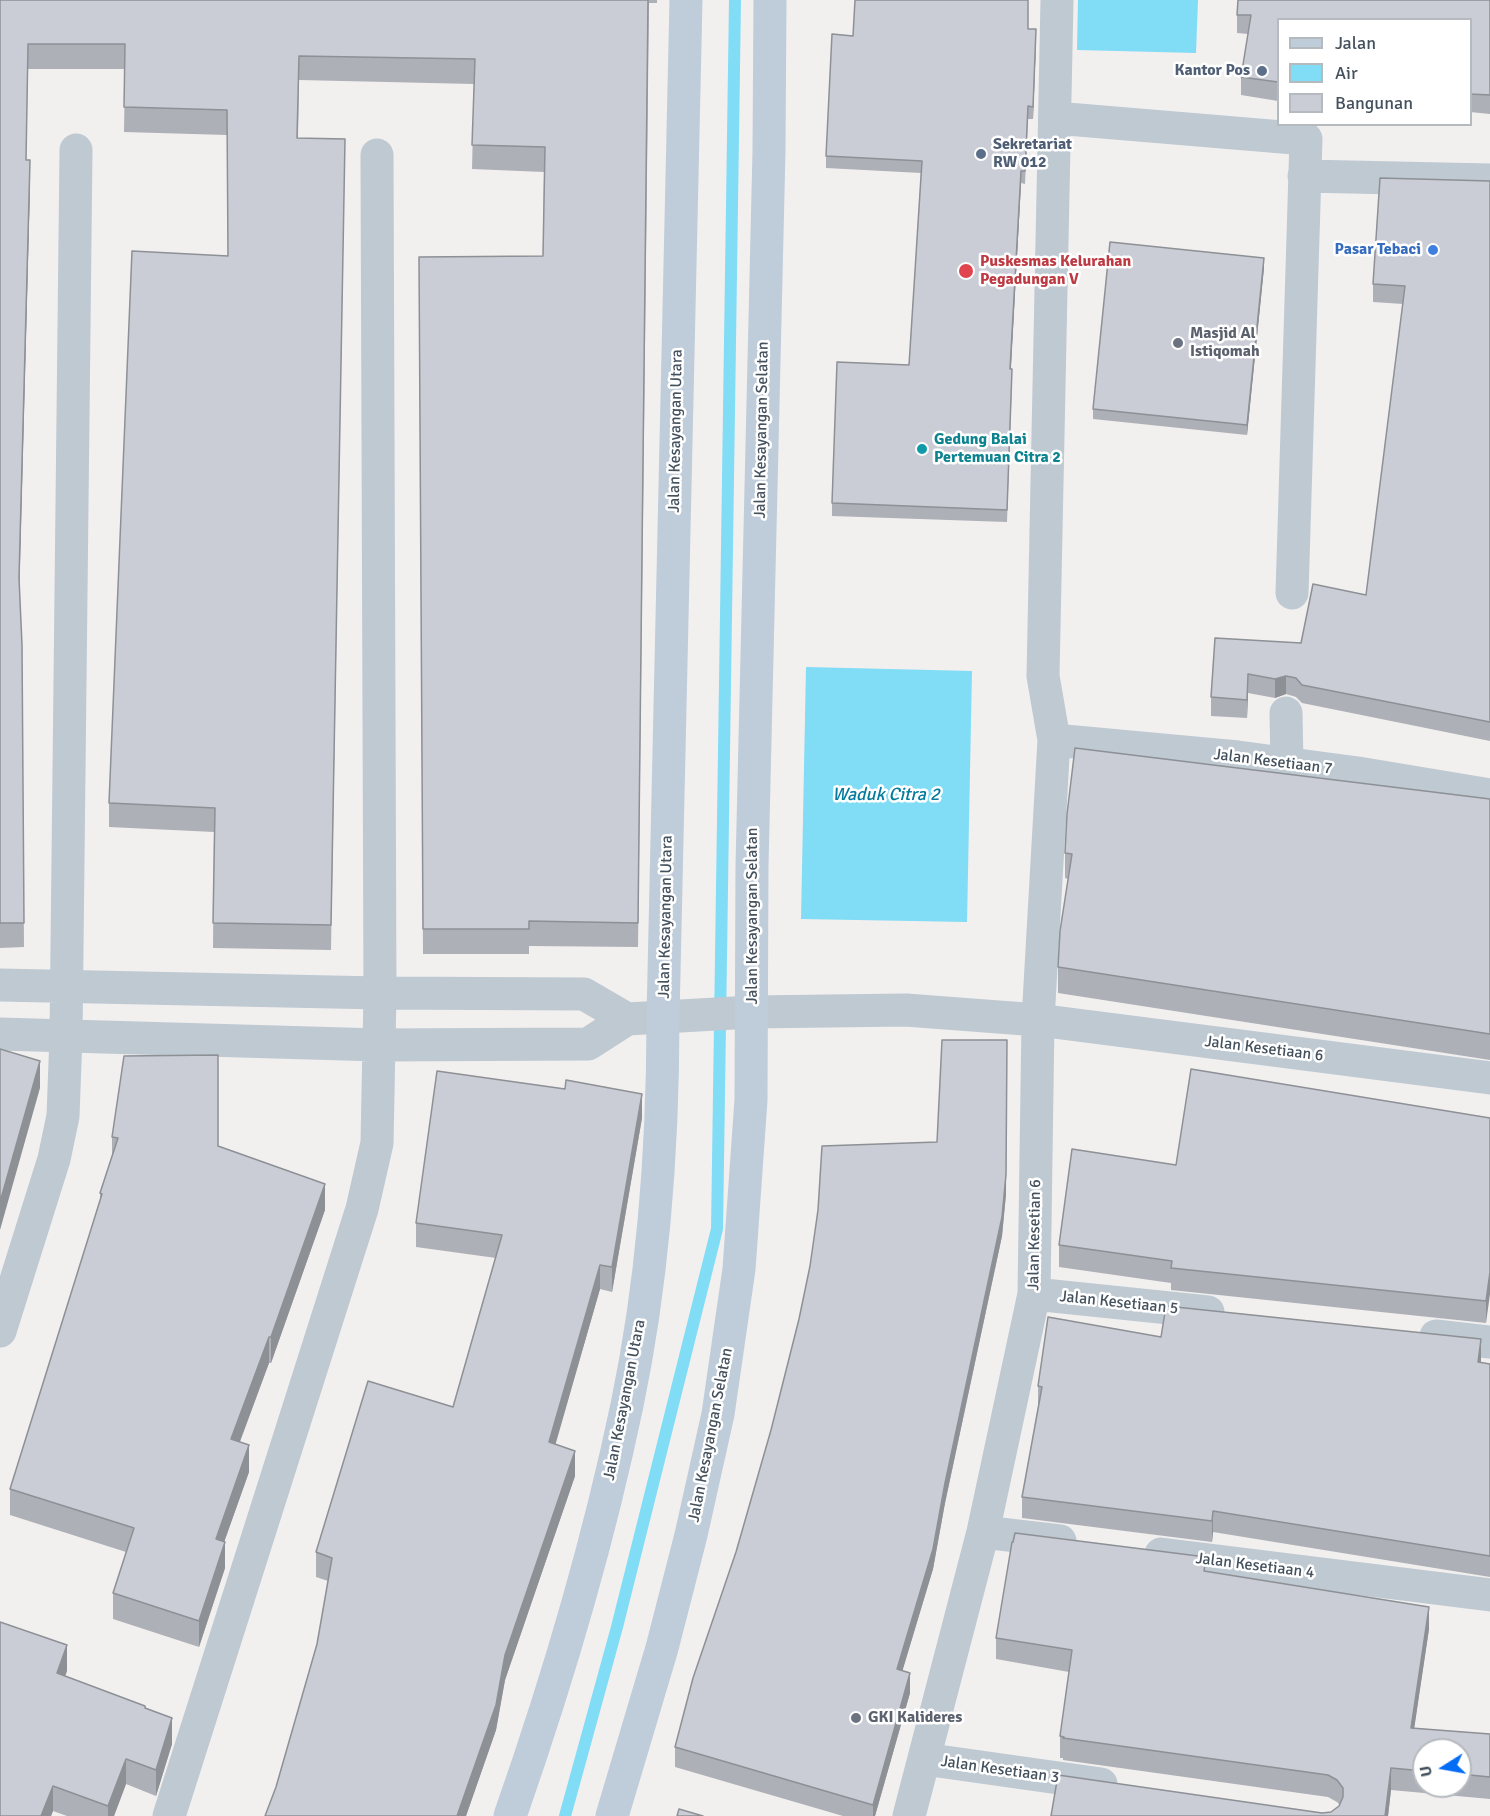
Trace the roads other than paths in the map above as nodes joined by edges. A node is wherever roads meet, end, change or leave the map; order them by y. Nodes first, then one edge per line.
1 (686, 0) edge
2 (770, 0) edge
3 (1057, 0) edge
4 (1055, 118) junction
5 (76, 150) dead end
6 (377, 155) dead end
7 (1304, 176) junction
8 (1490, 180) edge
9 (1292, 593) dead end
10 (1286, 712) dead end
11 (1054, 740) junction
12 (1287, 764) junction
13 (1490, 795) edge
14 (0, 985) edge
15 (67, 987) junction
16 (380, 993) junction
17 (743, 1013) junction
18 (671, 1016) junction
19 (627, 1019) junction
20 (1038, 1020) junction
21 (0, 1034) edge
22 (66, 1036) junction
23 (379, 1045) junction
24 (1490, 1078) edge
25 (1034, 1294) junction
26 (1233, 1315) edge
27 (0, 1331) edge
28 (1408, 1333) edge
29 (1490, 1342) edge
30 (983, 1532) junction
31 (1089, 1545) edge
32 (1137, 1551) edge
33 (1490, 1595) edge
34 (924, 1760) junction
35 (1125, 1788) edge
36 (169, 1816) edge
37 (510, 1816) edge
38 (612, 1816) edge
39 (909, 1816) edge

1 - 18 street, Jalan Kesayangan Utara
2 - 17 street, Jalan Kesayangan Selatan
3 - 4 street, Jalan Kesetian 6
4 - 7 street
4 - 11 street, Jalan Kesetian 6
5 - 15 street
6 - 16 street
7 - 8 street
7 - 9 street
10 - 12 street
11 - 12 street, Jalan Kesetiaan 7
11 - 20 street, Jalan Kesetian 6
12 - 13 street, Jalan Kesetiaan 7
14 - 15 street
15 - 16 street
15 - 22 street
16 - 19 street
16 - 23 street
17 - 18 street, Jalan Kesetiaan 6
17 - 20 street, Jalan Kesetiaan 6
17 - 38 street, Jalan Kesayangan Selatan
18 - 19 street, Jalan Kesetiaan 6
18 - 37 street, Jalan Kesayangan Utara
19 - 23 street
20 - 24 street, Jalan Kesetiaan 6
20 - 25 street, Jalan Kesetian 6
21 - 22 street
22 - 23 street
22 - 27 street
23 - 36 street
25 - 26 street, Jalan Kesetiaan 5
25 - 30 street, Jalan Kesetian 6
28 - 29 street
30 - 31 street
30 - 34 street, Jalan Kesetian 6
32 - 33 street, Jalan Kesetiaan 4
34 - 35 street, Jalan Kesetiaan 3
34 - 39 street, Jalan Kesetian 6

